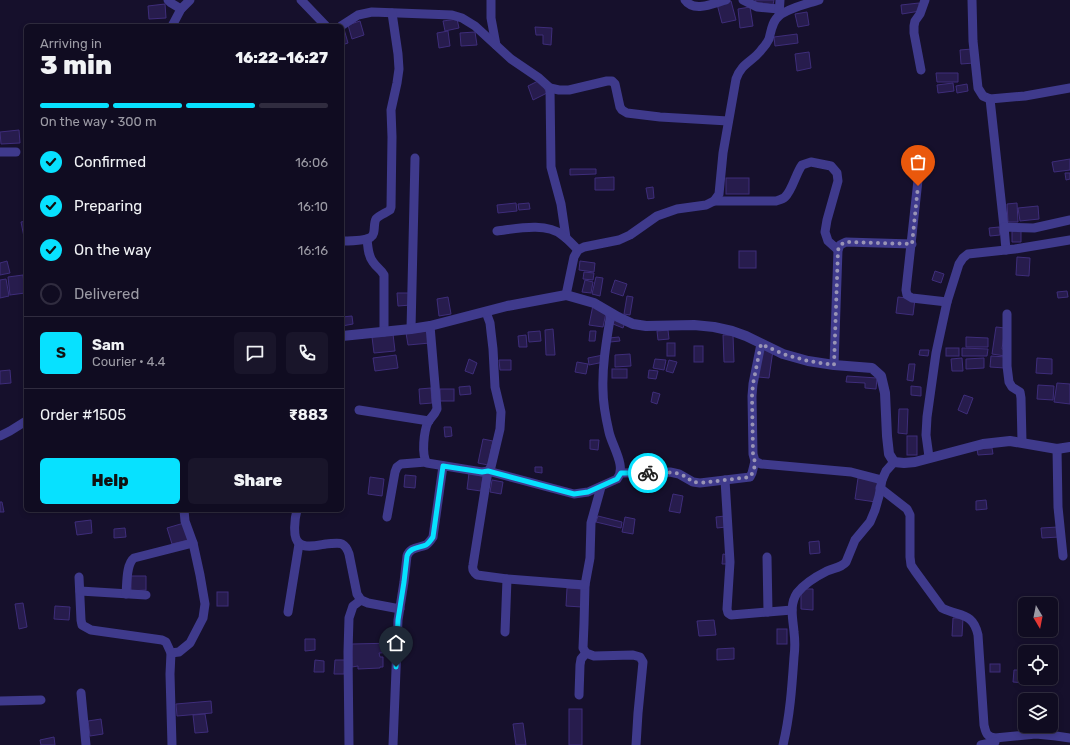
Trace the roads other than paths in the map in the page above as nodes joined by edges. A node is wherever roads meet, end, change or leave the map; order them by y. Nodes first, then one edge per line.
1 (168, 0) edge
2 (190, 0) edge
3 (301, 0) edge
4 (491, 0) edge
5 (685, 0) edge
6 (726, 0) edge
7 (743, 0) edge
8 (819, 0) edge
9 (925, 0) edge
10 (972, 0) edge
11 (779, 8) edge
12 (181, 9) junction
13 (392, 13) junction
14 (173, 24) edge
15 (324, 24) edge
16 (344, 24) edge
17 (496, 45) junction
18 (921, 70) dead end
19 (550, 88) junction
20 (1070, 88) edge
21 (990, 99) junction
22 (728, 120) junction
23 (0, 152) edge
24 (16, 152) dead end
25 (415, 158) dead end
26 (919, 171) dead end
27 (714, 202) junction
28 (1070, 220) edge
29 (1004, 227) junction
30 (496, 231) dead end
31 (566, 238) junction
32 (367, 239) junction
33 (1070, 240) edge
34 (344, 241) edge
35 (912, 244) junction
36 (578, 250) junction
37 (838, 250) junction
38 (1006, 250) junction
39 (566, 295) junction
40 (947, 302) junction
41 (486, 312) junction
42 (611, 313) junction
43 (1007, 314) dead end
44 (430, 326) junction
45 (411, 329) junction
46 (384, 332) junction
47 (344, 336) edge
48 (761, 344) junction
49 (834, 365) junction
50 (360, 410) dead end
51 (429, 421) junction
52 (24, 422) edge
53 (0, 436) edge
54 (1022, 442) junction
55 (1070, 447) edge
56 (1057, 449) junction
57 (929, 457) junction
58 (755, 461) junction
59 (426, 462) junction
60 (894, 462) junction
61 (443, 466) junction
62 (488, 471) junction
63 (621, 473) junction
64 (725, 480) junction
65 (881, 484) junction
66 (600, 487) junction
67 (184, 512) edge
68 (297, 512) edge
69 (387, 517) dead end
70 (192, 543) junction
71 (299, 544) junction
72 (1063, 556) dead end
73 (767, 557) dead end
74 (79, 577) dead end
75 (507, 579) junction
76 (585, 585) junction
77 (80, 591) junction
78 (126, 594) junction
79 (146, 595) dead end
80 (361, 600) junction
81 (400, 609) junction
82 (792, 610) junction
83 (288, 612) dead end
84 (768, 612) junction
85 (505, 632) dead end
86 (171, 653) junction
87 (586, 653) junction
88 (80, 693) dead end
89 (578, 695) dead end
90 (40, 700) dead end
91 (0, 701) edge
92 (1070, 738) edge
93 (995, 742) edge
94 (86, 745) edge
95 (172, 745) edge
96 (349, 745) edge
97 (393, 745) edge
98 (636, 745) edge
99 (783, 745) edge
100 (981, 745) edge

1 - 12 street
2 - 12 street
3 - 15 street
4 - 17 street
5 - 6 street
7 - 11 street
8 - 11 street
9 - 18 street
10 - 21 street
11 - 22 street
12 - 14 street
13 - 16 street
13 - 17 street
13 - 32 street
17 - 19 street
19 - 22 street
19 - 31 street
20 - 21 street
21 - 29 street
22 - 27 street
23 - 24 street
25 - 45 street
26 - 35 street
27 - 36 street
27 - 37 street
28 - 29 street
29 - 38 street
30 - 31 street
31 - 36 street
32 - 34 street
32 - 46 street
33 - 38 street
35 - 37 street
35 - 40 street
36 - 39 street
37 - 49 street
38 - 40 street
39 - 41 street
39 - 42 street
40 - 57 street
41 - 44 street
41 - 62 street
42 - 48 street
42 - 63 street
43 - 54 street
44 - 45 street
44 - 51 street
45 - 46 street
46 - 47 street
48 - 49 street
48 - 58 street
49 - 60 street
50 - 51 street
51 - 59 street
52 - 53 street
54 - 56 street
54 - 57 street
55 - 56 street
56 - 72 street
57 - 60 street
58 - 64 street
58 - 65 street
59 - 61 street
59 - 69 street
60 - 65 street
61 - 62 street
61 - 81 street
62 - 66 street
62 - 75 street
63 - 64 street
63 - 66 street
64 - 84 street
65 - 82 street
65 - 93 street
66 - 76 street
67 - 70 street
68 - 71 street
70 - 78 street
70 - 86 street
71 - 80 street
71 - 83 street
73 - 84 street
74 - 77 street
75 - 76 street
75 - 85 street
76 - 87 street
77 - 78 street
77 - 86 street
78 - 79 street
80 - 81 street
80 - 96 street
81 - 97 street
82 - 84 street
82 - 99 street
86 - 95 street
87 - 89 street
87 - 98 street
88 - 94 street
90 - 91 street
92 - 93 street
93 - 100 street

